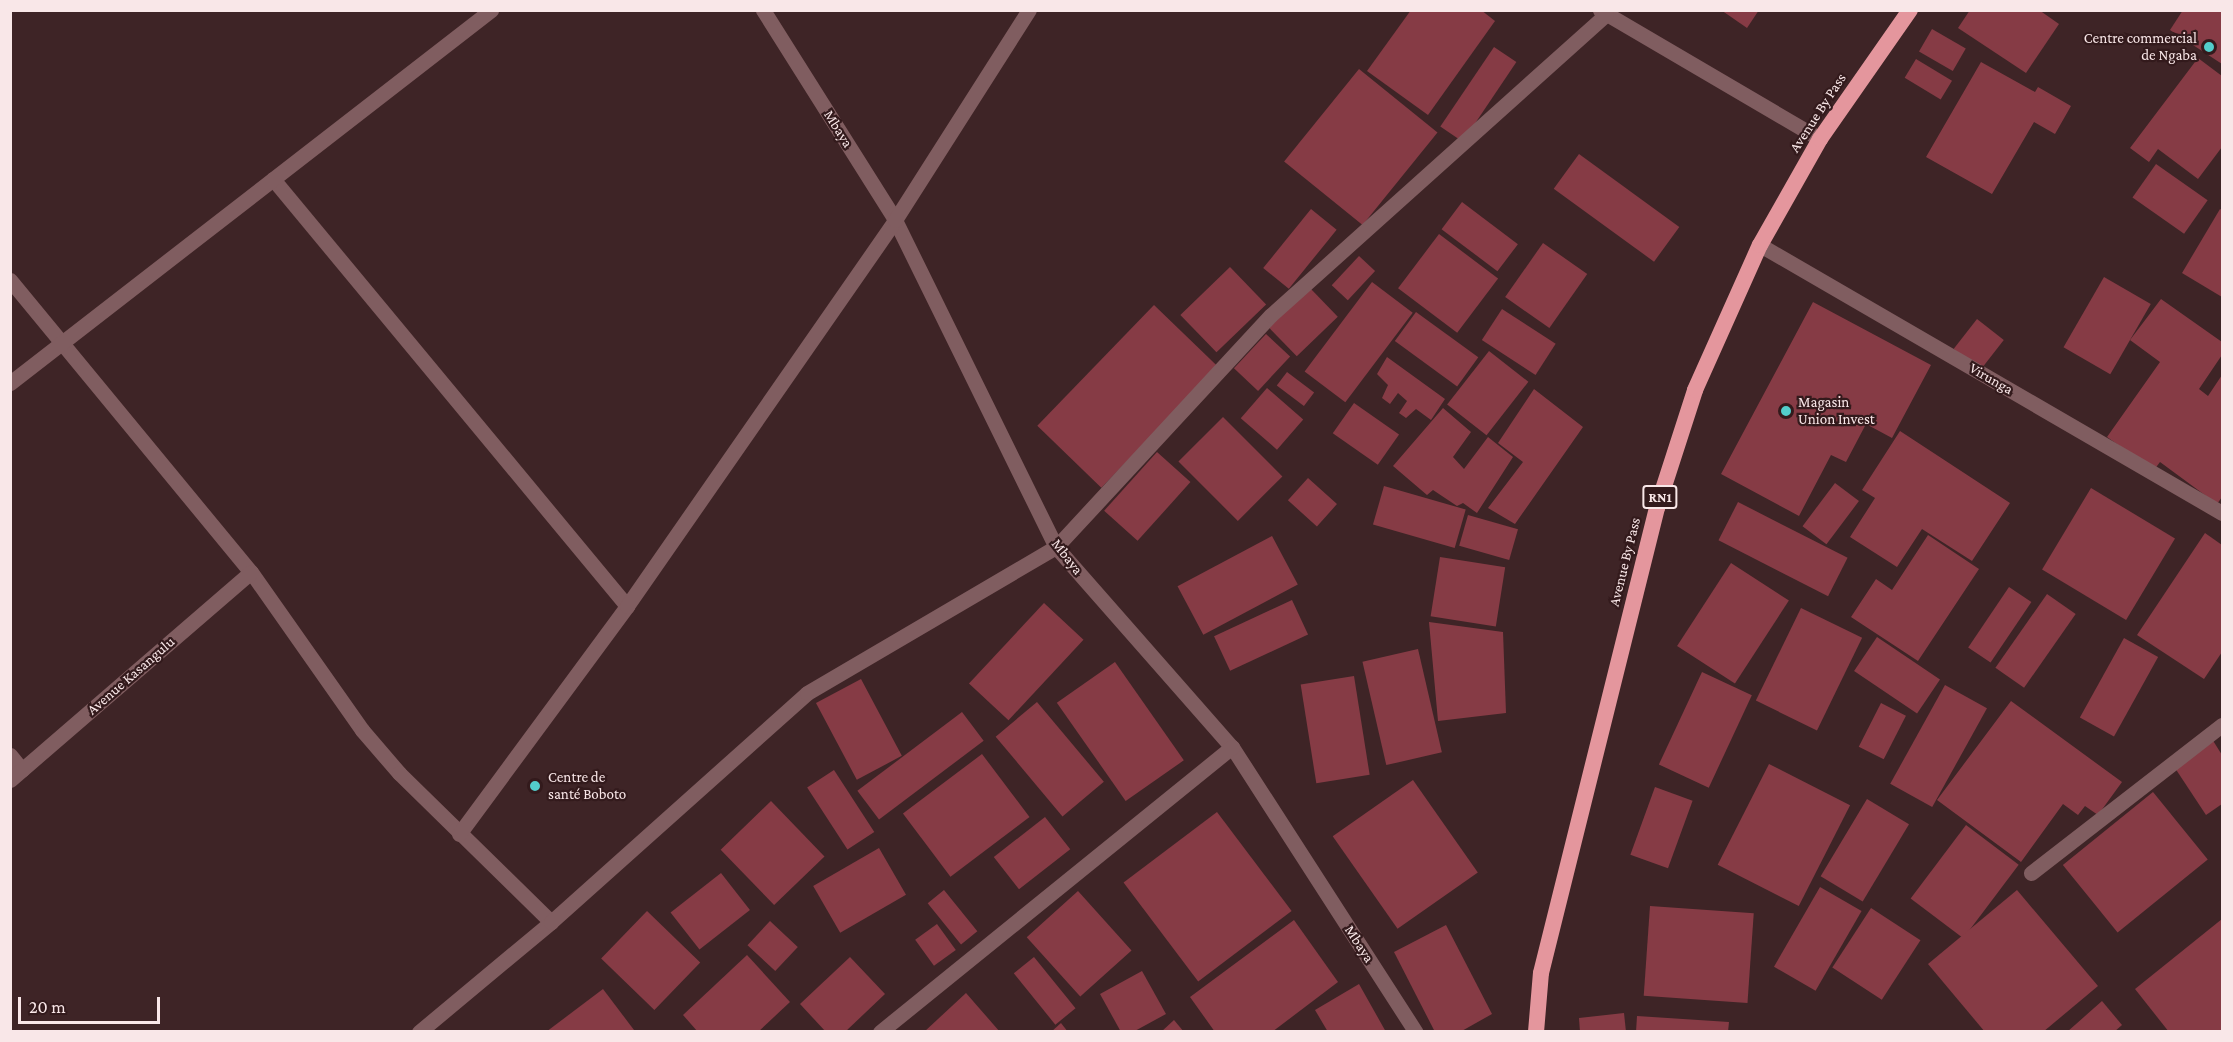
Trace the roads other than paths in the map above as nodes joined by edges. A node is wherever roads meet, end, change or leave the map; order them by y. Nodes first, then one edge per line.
1 (491, 10) edge
2 (763, 10) edge
3 (1029, 10) edge
4 (1910, 10) edge
5 (1603, 12) edge
6 (1820, 139) junction
7 (273, 179) junction
8 (895, 220) junction
9 (1760, 245) junction
10 (10, 280) edge
11 (64, 343) junction
12 (10, 383) edge
13 (2223, 513) edge
14 (1056, 547) junction
15 (251, 572) junction
16 (627, 606) junction
17 (2223, 726) edge
18 (1232, 747) junction
19 (10, 755) edge
20 (16, 775) edge
21 (459, 834) junction
22 (2031, 873) dead end
23 (551, 922) junction
24 (419, 1032) edge
25 (880, 1032) edge
26 (1416, 1032) edge
27 (1536, 1032) edge

1 - 7 street
2 - 8 street, Mbaya
3 - 8 street
4 - 6 highway, Avenue By Pass / RN1
5 - 6 street
5 - 14 street
6 - 9 highway, Avenue By Pass / RN1
7 - 11 street
7 - 16 street
8 - 14 street, Mbaya
8 - 16 street
9 - 13 street, Virunga
9 - 27 highway, Avenue By Pass / RN1
10 - 11 street
11 - 12 street
11 - 15 street
14 - 18 street, Mbaya
14 - 23 street
15 - 20 street, Avenue Kasangulu
15 - 21 street
16 - 21 street
17 - 22 street
18 - 25 street
18 - 26 street, Mbaya
19 - 20 street
21 - 23 street
23 - 24 street

